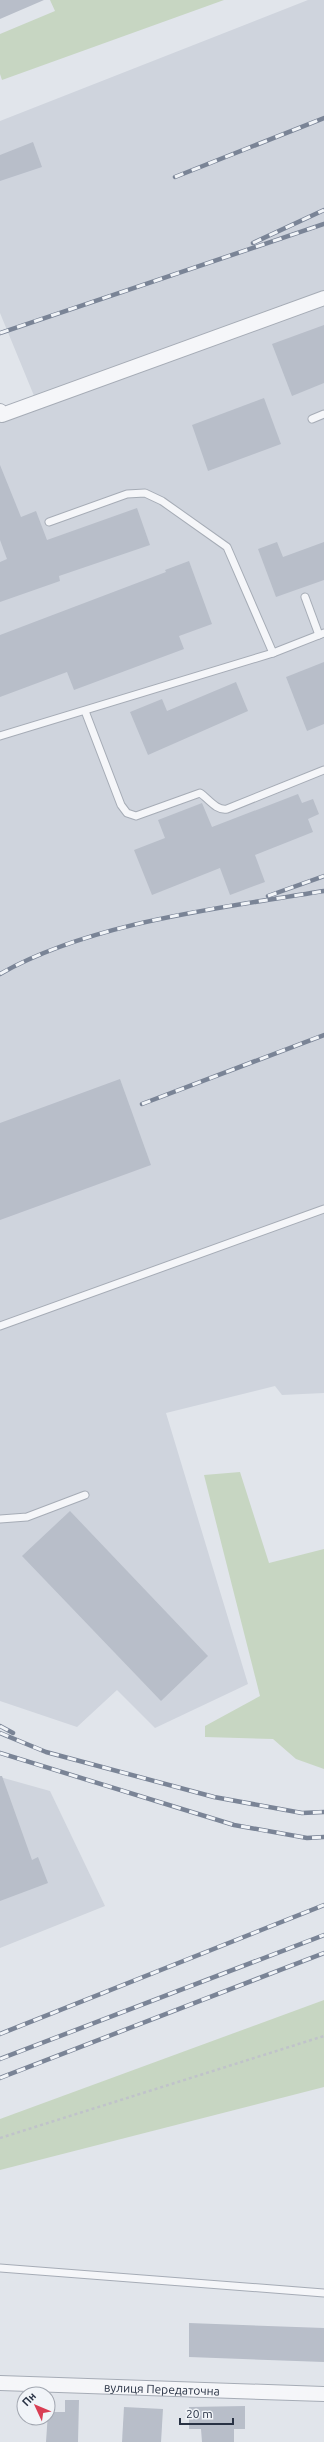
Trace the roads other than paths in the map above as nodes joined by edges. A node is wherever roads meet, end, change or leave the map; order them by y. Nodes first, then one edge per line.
1 (324, 298) edge
2 (1, 414) edge
3 (324, 414) edge
4 (312, 419) dead end
5 (48, 522) dead end
6 (305, 597) dead end
7 (322, 634) edge
8 (273, 653) junction
9 (84, 711) junction
10 (0, 736) edge
11 (324, 770) edge
12 (324, 1208) edge
13 (0, 1326) edge
14 (85, 1495) dead end
15 (0, 1520) edge
16 (0, 2268) edge
17 (324, 2294) edge
18 (0, 2383) edge
19 (324, 2394) edge

1 - 2 street
3 - 4 lane
5 - 8 lane
6 - 7 lane
7 - 8 lane
8 - 9 lane
9 - 10 lane
9 - 11 lane
12 - 13 lane
14 - 15 lane
16 - 17 lane
18 - 19 street, вулиця Передаточна

